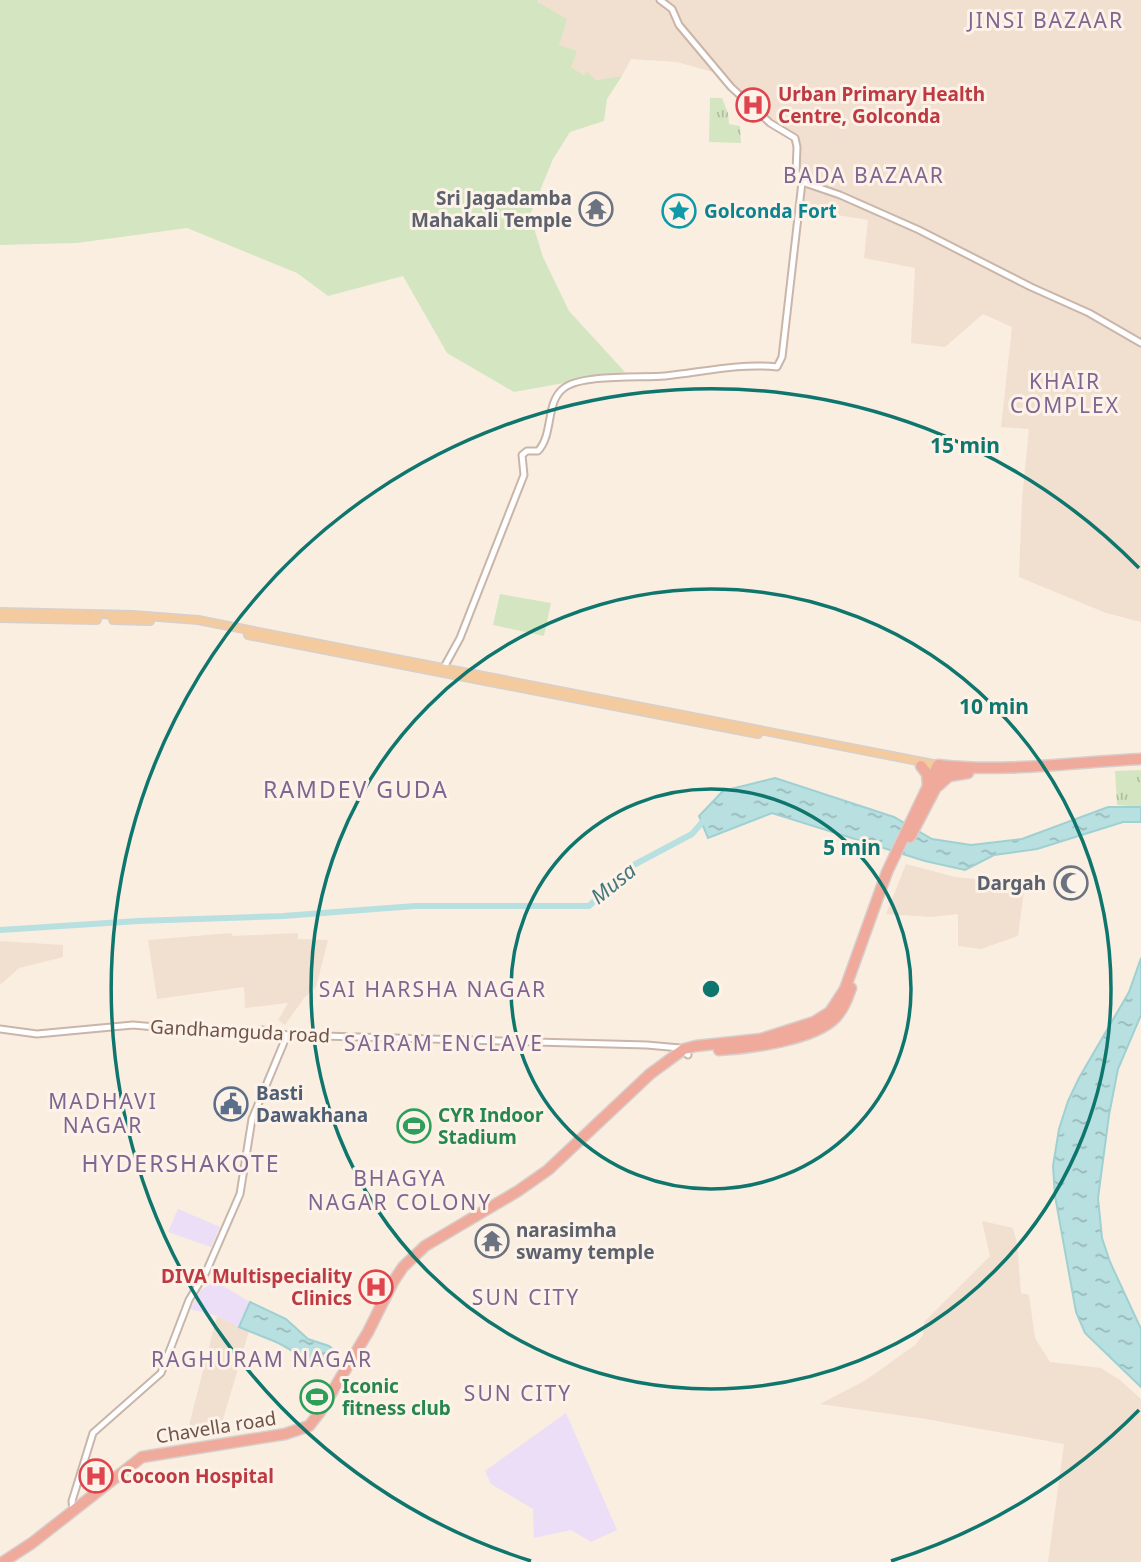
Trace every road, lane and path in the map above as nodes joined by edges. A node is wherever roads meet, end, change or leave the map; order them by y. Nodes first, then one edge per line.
1 (660, 0) edge
2 (802, 182) junction
3 (1141, 343) edge
4 (0, 612) edge
5 (0, 618) edge
6 (448, 671) junction
7 (1141, 759) edge
8 (1141, 765) edge
9 (921, 766) junction
10 (940, 770) junction
11 (983, 772) junction
12 (932, 787) junction
13 (0, 1029) edge
14 (287, 1035) junction
15 (686, 1052) junction
16 (74, 1512) junction
17 (17, 1557) edge
18 (3, 1562) edge

1 - 2 street
2 - 3 street
2 - 6 street
4 - 6 main road
5 - 6 main road
6 - 9 main road
6 - 10 main road
7 - 10 highway
8 - 11 highway
9 - 10 main road
9 - 12 highway
10 - 11 highway
10 - 12 highway, Chavella road
11 - 12 highway
12 - 15 highway, Chavella road
13 - 14 street, Gandhamguda road
14 - 15 street, Gandhamguda road
14 - 16 street
15 - 16 highway, Chavella road
16 - 17 highway, Chavella road
17 - 18 highway, Chavella road

